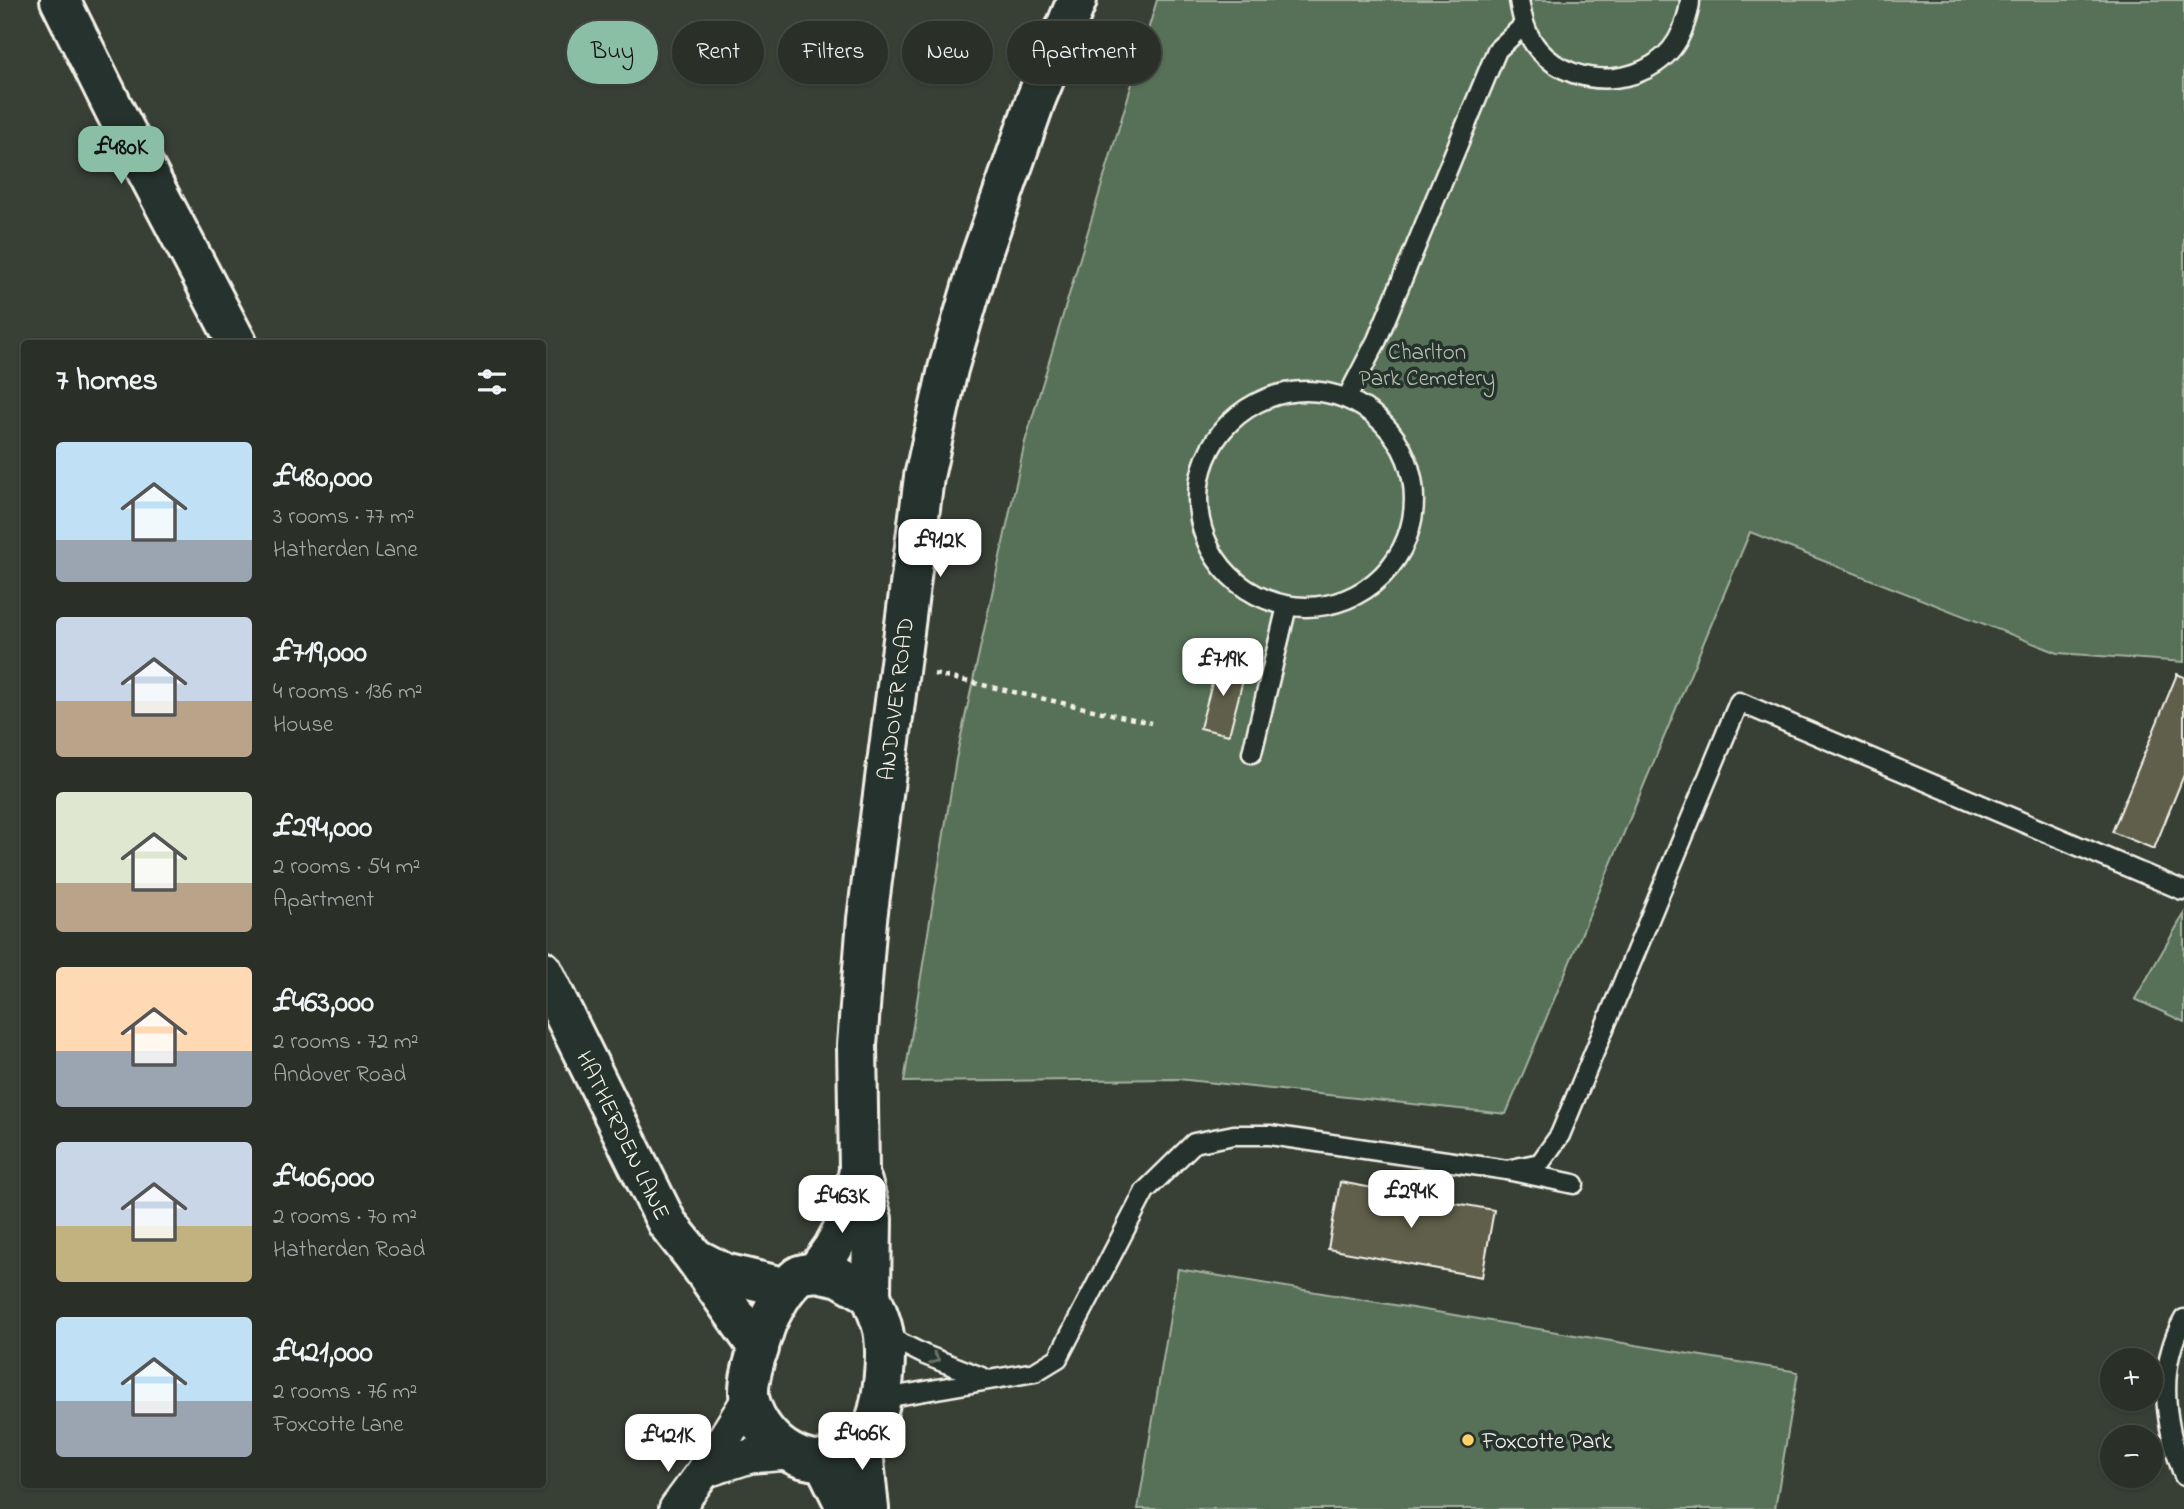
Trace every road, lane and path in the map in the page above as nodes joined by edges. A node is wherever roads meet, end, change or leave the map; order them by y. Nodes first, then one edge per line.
1 (60, 0) edge
2 (1077, 0) edge
3 (1518, 0) edge
4 (1690, 0) edge
5 (1524, 25) junction
6 (235, 340) edge
7 (1347, 398) junction
8 (1287, 606) junction
9 (899, 666) junction
10 (1151, 723) dead end
11 (1252, 753) dead end
12 (2182, 890) edge
13 (546, 978) edge
14 (859, 1170) junction
15 (1507, 1170) junction
16 (1574, 1184) dead end
17 (695, 1258) junction
18 (801, 1280) junction
19 (871, 1295) junction
20 (2184, 1319) edge
21 (884, 1334) junction
22 (759, 1349) junction
23 (988, 1379) junction
24 (749, 1399) junction
25 (879, 1399) junction
26 (862, 1442) junction
27 (806, 1457) junction
28 (704, 1471) junction
29 (2184, 1476) edge
30 (676, 1509) edge
31 (847, 1509) edge
32 (869, 1509) edge

1 - 6 street
2 - 9 street, ANDOVER ROAD
3 - 5 lane
4 - 5 lane
5 - 7 lane
7 - 8 lane
7 - 8 lane
8 - 11 lane
9 - 10 path
9 - 14 street, ANDOVER ROAD
12 - 15 lane
13 - 17 street, HATHERDEN LANE
14 - 18 street, ANDOVER ROAD
14 - 19 street, ANDOVER ROAD
15 - 16 lane
15 - 23 lane
17 - 18 street, HATHERDEN LANE
17 - 22 street, HATHERDEN LANE
18 - 19 street
18 - 22 street
19 - 21 street
20 - 29 lane
21 -> 23 lane
21 - 25 street
22 - 24 street
23 - 25 lane
24 - 27 street
24 - 28 street
25 - 26 street
26 - 27 street
26 - 32 street
27 - 28 street
27 - 31 street
28 - 30 street

